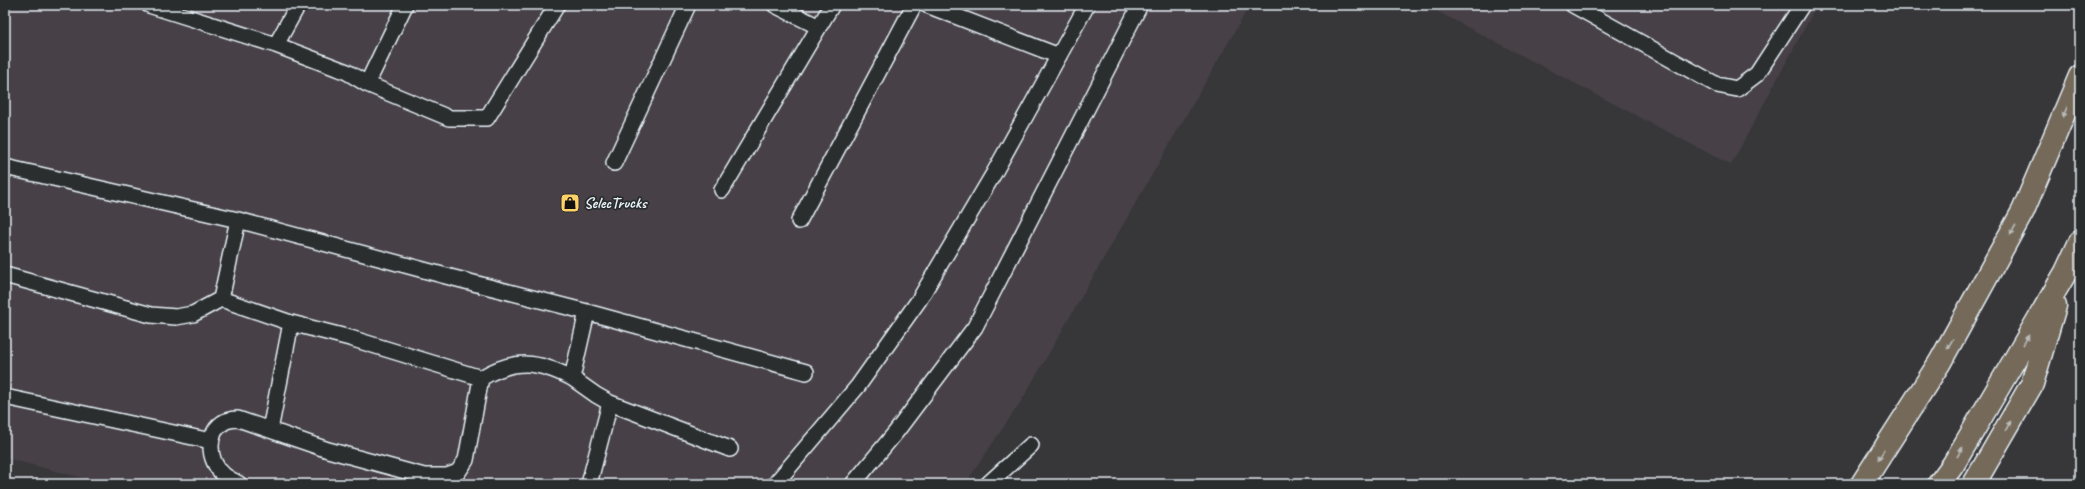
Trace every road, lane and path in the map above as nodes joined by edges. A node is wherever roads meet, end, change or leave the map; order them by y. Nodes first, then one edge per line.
1 (149, 5) edge
2 (298, 5) edge
3 (405, 5) edge
4 (557, 5) edge
5 (688, 5) edge
6 (775, 5) edge
7 (832, 5) edge
8 (914, 5) edge
9 (927, 5) edge
10 (1087, 5) edge
11 (1140, 5) edge
12 (1573, 5) edge
13 (1802, 5) edge
14 (178, 10) edge
15 (819, 27) junction
16 (276, 45) junction
17 (1059, 56) junction
18 (2080, 76) edge
19 (367, 84) junction
20 (614, 163) dead end
21 (5, 167) edge
22 (722, 190) dead end
23 (238, 220) junction
24 (799, 221) dead end
25 (2080, 242) edge
26 (2066, 272) junction
27 (5, 275) edge
28 (221, 299) junction
29 (587, 312) junction
30 (291, 323) junction
31 (806, 372) dead end
32 (481, 378) junction
33 (572, 378) junction
34 (5, 397) edge
35 (610, 403) junction
36 (270, 430) junction
37 (211, 441) junction
38 (1031, 445) dead end
39 (730, 449) dead end
40 (239, 484) edge
41 (589, 484) edge
42 (775, 484) edge
43 (853, 484) edge
44 (988, 484) edge
45 (1862, 484) edge
46 (1939, 484) edge
47 (1974, 484) edge

1 - 14 lane
2 - 16 lane
3 - 19 lane
4 - 19 lane
5 - 20 lane
6 - 15 lane
7 - 15 lane
8 - 24 lane
9 - 17 lane
10 - 17 lane
11 - 43 lane
12 - 13 lane
14 - 16 lane
15 - 22 lane
16 - 19 lane
17 - 42 lane
18 -> 45 highway
21 - 23 lane
23 - 28 lane
23 - 29 lane
25 - 26 highway
46 -> 26 highway
47 -> 26 highway
27 - 28 lane
28 - 30 lane
29 - 31 lane
29 - 33 lane
30 - 32 lane
30 - 36 lane
32 - 33 lane
32 - 36 lane
33 - 35 lane
34 - 37 lane
35 - 39 lane
35 - 41 lane
36 - 37 lane
37 - 40 lane
38 - 44 lane

